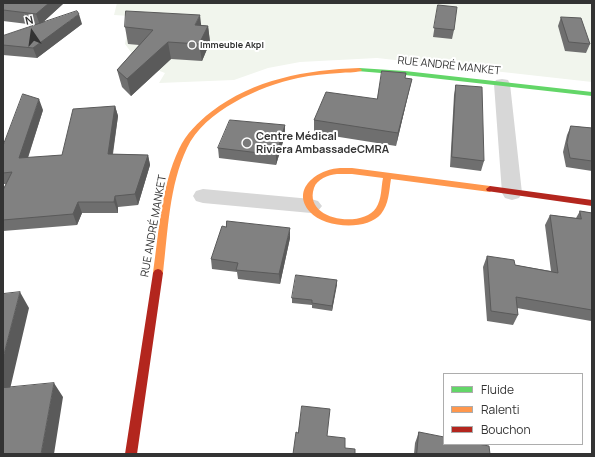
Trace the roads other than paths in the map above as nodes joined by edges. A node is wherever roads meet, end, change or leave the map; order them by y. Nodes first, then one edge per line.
1 (502, 84) junction
2 (592, 94) edge
3 (387, 176) junction
4 (512, 193) junction
5 (203, 196) dead end
6 (592, 203) edge
7 (311, 206) junction
8 (132, 454) edge

1 - 2 street, RUE ANDRÉ MANKET
1 - 4 street
1 - 8 street, RUE ANDRÉ MANKET
3 - 4 street
3 - 7 street
3 - 7 street
4 - 6 street
5 - 7 street

